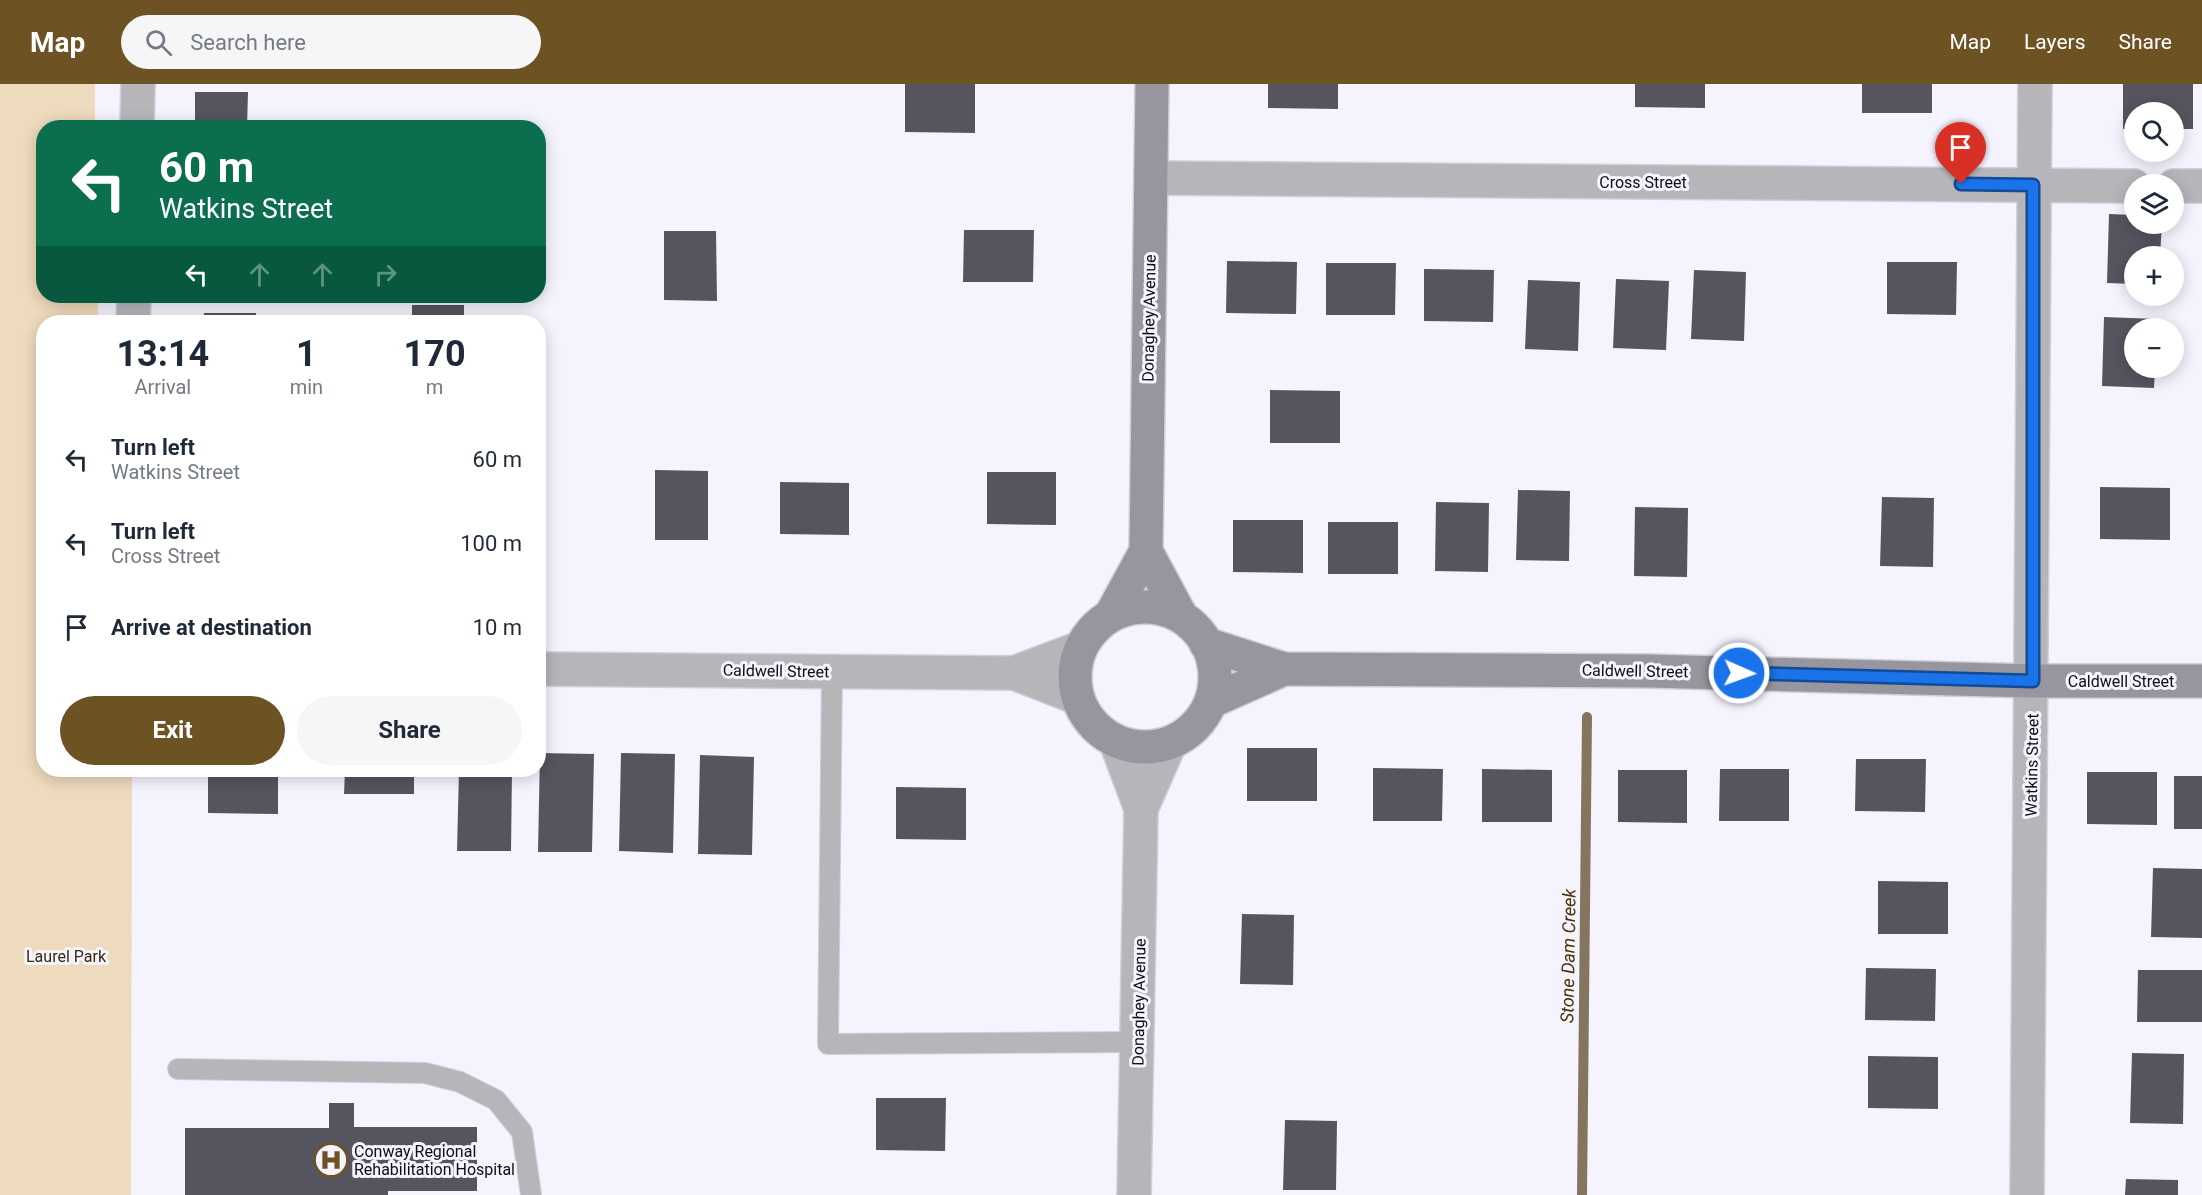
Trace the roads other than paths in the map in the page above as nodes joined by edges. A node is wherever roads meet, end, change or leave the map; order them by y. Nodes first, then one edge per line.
1 (138, 84) edge
2 (1152, 84) edge
3 (2035, 84) edge
4 (137, 120) edge
5 (1151, 178) junction
6 (2033, 185) junction
7 (2124, 186) edge
8 (2184, 186) edge
9 (2202, 186) edge
10 (1146, 551) junction
11 (1111, 615) junction
12 (1181, 616) junction
13 (1206, 644) junction
14 (1080, 648) junction
15 (546, 669) edge
16 (1284, 669) junction
17 (832, 672) junction
18 (1014, 673) junction
19 (2033, 681) junction
20 (2202, 681) edge
21 (1078, 698) junction
22 (1212, 700) junction
23 (1116, 742) junction
24 (1170, 743) junction
25 (1141, 809) junction
26 (1139, 1042) junction
27 (178, 1069) dead end
28 (531, 1195) edge
29 (1134, 1195) edge
30 (2027, 1195) edge

1 - 4 street
2 - 5 main road, Donaghey Avenue
3 - 6 street, Watkins Street
5 - 6 street, Cross Street
5 - 10 main road, Donaghey Avenue
6 - 7 street, Cross Street
6 - 19 street, Watkins Street
8 - 9 street
10 - 11 main road, Donaghey Avenue
10 - 12 main road, Donaghey Avenue
11 - 12 main road
11 - 14 main road
12 - 13 main road
13 - 16 main road, Caldwell Street
13 - 22 main road
14 - 18 street, Caldwell Street
14 - 21 main road
15 - 17 street, Caldwell Street
16 - 19 main road, Caldwell Street
16 - 22 main road, Caldwell Street
17 - 18 street, Caldwell Street
17 - 26 lane
18 - 21 street, Caldwell Street
19 - 20 main road, Caldwell Street
19 - 30 street, Watkins Street
21 - 23 main road
22 - 24 main road
23 - 24 main road
23 - 25 street, Donaghey Avenue
24 - 25 street, Donaghey Avenue
25 - 26 street, Donaghey Avenue
26 - 29 street, Donaghey Avenue
27 - 28 lane

